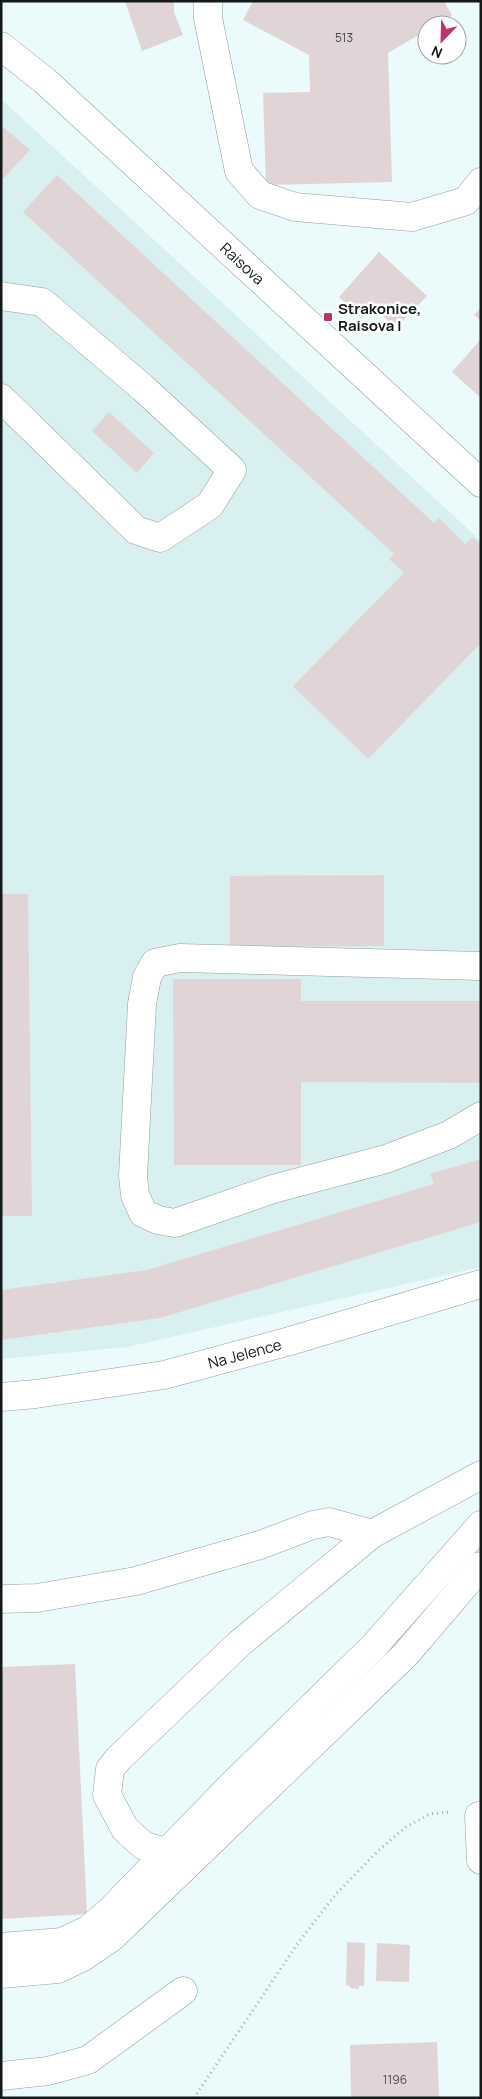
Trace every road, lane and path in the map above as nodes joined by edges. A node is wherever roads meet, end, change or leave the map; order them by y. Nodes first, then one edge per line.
1 (208, 1) edge
2 (1, 46) edge
3 (481, 182) edge
4 (1, 296) edge
5 (1, 398) edge
6 (481, 483) edge
7 (481, 966) edge
8 (481, 1116) edge
9 (481, 1284) edge
10 (1, 1398) edge
11 (481, 1475) edge
12 (481, 1525) edge
13 (372, 1534) junction
14 (481, 1566) edge
15 (1, 1599) edge
16 (479, 1816) joint
17 (166, 1852) junction
18 (481, 1860) edge
19 (1, 1947) edge
20 (1, 1974) edge
21 (183, 1992) dead end
22 (1, 2076) edge
23 (194, 2098) edge

1 - 3 street
2 - 6 street, Raisova
4 - 5 street
7 - 8 street
9 - 10 street, Na Jelence
11 - 13 street
12 - 17 street
13 - 15 street
13 - 17 street
14 - 20 street
16 - 18 street
16 - 23 path
17 - 19 street
21 - 22 street

